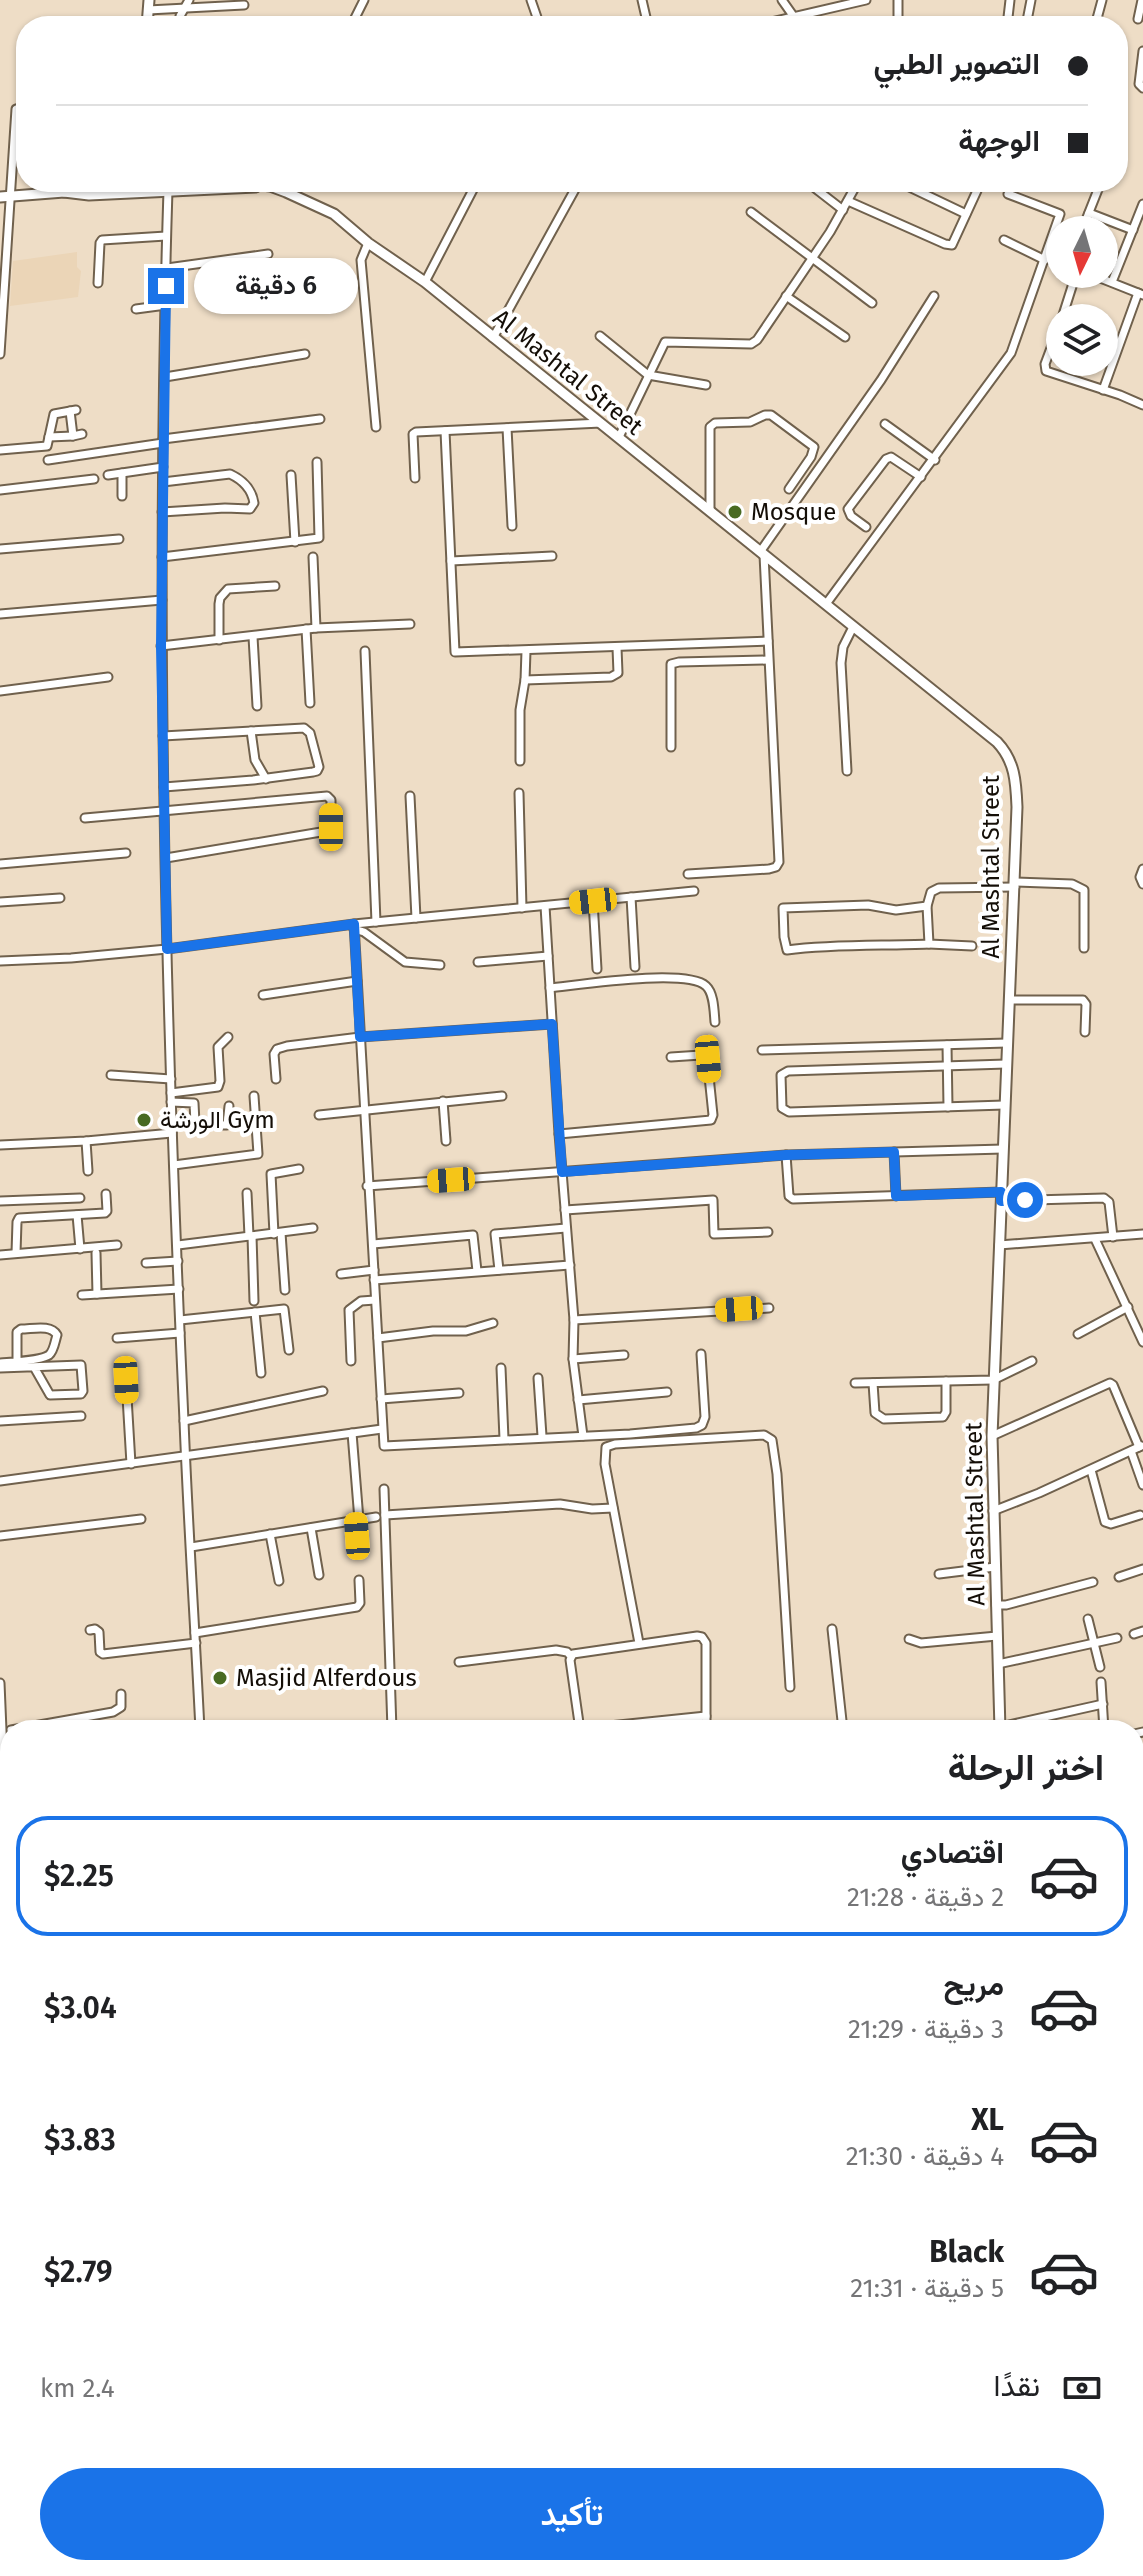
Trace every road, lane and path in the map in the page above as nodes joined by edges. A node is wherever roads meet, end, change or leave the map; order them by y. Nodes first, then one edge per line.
1 (866, 0) edge
2 (1142, 0) edge
3 (188, 4) edge
4 (148, 5) edge
5 (244, 5) dead end
6 (798, 16) edge
7 (1138, 19) dead end
8 (1143, 51) edge
9 (1143, 88) edge
10 (16, 109) edge
11 (64, 192) edge
12 (64, 192) edge
13 (92, 192) edge
14 (168, 192) edge
15 (287, 192) edge
16 (472, 192) edge
17 (573, 192) edge
18 (820, 192) edge
19 (853, 192) edge
20 (920, 192) edge
21 (976, 192) edge
22 (1097, 192) edge
23 (1008, 194) dead end
24 (5, 196) edge
25 (848, 201) junction
26 (1143, 204) edge
27 (843, 210) junction
28 (751, 212) dead end
29 (1089, 213) junction
30 (966, 214) junction
31 (1088, 216) edge
32 (1133, 230) junction
33 (166, 236) junction
34 (1004, 240) dead end
35 (368, 243) junction
36 (268, 254) dead end
37 (813, 258) junction
38 (1045, 260) junction
39 (1118, 267) edge
40 (167, 268) junction
41 (425, 282) junction
42 (98, 283) dead end
43 (1118, 285) edge
44 (1140, 294) edge
45 (786, 296) junction
46 (934, 296) dead end
47 (1, 302) edge
48 (872, 303) dead end
49 (166, 305) junction
50 (136, 309) dead end
51 (600, 336) dead end
52 (845, 337) dead end
53 (493, 338) junction
54 (0, 354) edge
55 (305, 354) dead end
56 (648, 375) junction
57 (1061, 376) edge
58 (165, 377) junction
59 (706, 385) dead end
60 (1103, 390) junction
61 (1143, 405) edge
62 (320, 419) dead end
63 (601, 423) junction
64 (885, 424) dead end
65 (376, 427) dead end
66 (507, 428) junction
67 (445, 431) junction
68 (49, 437) junction
69 (619, 437) junction
70 (163, 441) junction
71 (0, 450) edge
72 (48, 460) dead end
73 (935, 460) junction
74 (317, 462) dead end
75 (163, 467) junction
76 (122, 473) junction
77 (108, 475) dead end
78 (291, 475) dead end
79 (921, 477) junction
80 (415, 478) dead end
81 (94, 479) dead end
82 (163, 482) junction
83 (789, 489) dead end
84 (0, 490) edge
85 (122, 496) dead end
86 (710, 511) junction
87 (162, 512) junction
88 (512, 526) dead end
89 (866, 527) dead end
90 (119, 539) dead end
91 (295, 542) junction
92 (0, 549) edge
93 (762, 553) junction
94 (552, 556) dead end
95 (162, 557) junction
96 (313, 557) dead end
97 (451, 561) junction
98 (275, 586) dead end
99 (162, 600) junction
100 (826, 604) junction
101 (0, 614) edge
102 (410, 624) dead end
103 (853, 627) junction
104 (316, 628) junction
105 (306, 629) junction
106 (253, 637) junction
107 (219, 640) junction
108 (768, 641) junction
109 (161, 646) junction
110 (617, 648) junction
111 (365, 651) dead end
112 (526, 651) junction
113 (768, 660) junction
114 (108, 677) dead end
115 (525, 680) junction
116 (0, 691) edge
117 (310, 703) dead end
118 (257, 706) dead end
119 (251, 731) junction
120 (163, 736) junction
121 (671, 747) dead end
122 (520, 761) dead end
123 (847, 771) dead end
124 (266, 779) junction
125 (164, 787) junction
126 (519, 793) dead end
127 (410, 796) dead end
128 (165, 811) junction
129 (85, 818) dead end
130 (126, 853) dead end
131 (166, 858) junction
132 (0, 864) edge
133 (1143, 869) edge
134 (688, 874) dead end
135 (1015, 884) junction
136 (1143, 884) edge
137 (694, 891) dead end
138 (631, 897) junction
139 (60, 898) dead end
140 (593, 901) junction
141 (0, 902) edge
142 (545, 906) junction
143 (927, 906) junction
144 (522, 908) junction
145 (416, 918) junction
146 (376, 922) junction
147 (354, 926) junction
148 (929, 944) junction
149 (972, 946) dead end
150 (1084, 948) dead end
151 (167, 949) junction
152 (548, 956) junction
153 (0, 961) edge
154 (478, 962) dead end
155 (440, 965) dead end
156 (635, 967) dead end
157 (597, 969) dead end
158 (357, 981) junction
159 (550, 988) junction
160 (263, 995) dead end
161 (1009, 1000) junction
162 (715, 1022) dead end
163 (552, 1024) junction
164 (1085, 1032) dead end
165 (228, 1037) dead end
166 (360, 1037) junction
167 (1007, 1043) junction
168 (947, 1045) junction
169 (762, 1050) dead end
170 (671, 1057) dead end
171 (1006, 1064) junction
172 (947, 1066) junction
173 (111, 1075) dead end
174 (171, 1079) junction
175 (276, 1079) dead end
176 (171, 1093) junction
177 (254, 1096) dead end
178 (502, 1096) dead end
179 (443, 1101) junction
180 (171, 1102) junction
181 (1004, 1105) junction
182 (229, 1106) dead end
183 (948, 1107) junction
184 (364, 1109) junction
185 (319, 1115) dead end
186 (172, 1133) junction
187 (559, 1134) junction
188 (86, 1141) junction
189 (446, 1141) dead end
190 (0, 1145) edge
191 (1003, 1149) junction
192 (894, 1152) junction
193 (786, 1155) junction
194 (174, 1165) junction
195 (299, 1169) dead end
196 (88, 1171) dead end
197 (562, 1172) junction
198 (367, 1186) junction
199 (247, 1193) dead end
200 (106, 1194) dead end
201 (896, 1196) junction
202 (1001, 1196) junction
203 (80, 1198) dead end
204 (0, 1201) edge
205 (565, 1210) junction
206 (77, 1215) junction
207 (313, 1228) dead end
208 (566, 1228) junction
209 (768, 1232) dead end
210 (278, 1233) junction
211 (1143, 1234) edge
212 (250, 1236) junction
213 (1113, 1237) junction
214 (1095, 1239) junction
215 (373, 1244) junction
216 (117, 1245) dead end
217 (178, 1245) junction
218 (999, 1245) junction
219 (80, 1249) junction
220 (16, 1253) junction
221 (96, 1253) dead end
222 (0, 1255) edge
223 (178, 1261) junction
224 (146, 1263) dead end
225 (570, 1265) junction
226 (374, 1270) junction
227 (499, 1270) junction
228 (477, 1271) junction
229 (341, 1274) dead end
230 (374, 1280) junction
231 (179, 1289) junction
232 (285, 1290) dead end
233 (97, 1294) junction
234 (82, 1295) dead end
235 (375, 1300) junction
236 (254, 1301) dead end
237 (1128, 1307) junction
238 (769, 1308) dead end
239 (255, 1312) junction
240 (180, 1320) junction
241 (574, 1320) junction
242 (493, 1323) dead end
243 (180, 1333) junction
244 (1078, 1334) dead end
245 (117, 1338) dead end
246 (378, 1338) junction
247 (1143, 1342) edge
248 (289, 1350) dead end
249 (701, 1354) dead end
250 (624, 1355) dead end
251 (573, 1359) junction
252 (17, 1361) junction
253 (351, 1361) dead end
254 (1032, 1361) dead end
255 (0, 1365) edge
256 (34, 1367) junction
257 (501, 1368) dead end
258 (261, 1373) dead end
259 (538, 1378) dead end
260 (126, 1380) dead end
261 (993, 1380) junction
262 (946, 1381) junction
263 (855, 1383) dead end
264 (873, 1383) junction
265 (323, 1391) dead end
266 (667, 1392) dead end
267 (459, 1393) dead end
268 (381, 1399) junction
269 (578, 1400) junction
270 (81, 1416) dead end
271 (0, 1421) edge
272 (184, 1421) junction
273 (382, 1429) junction
274 (352, 1433) junction
275 (542, 1436) junction
276 (583, 1436) junction
277 (992, 1436) junction
278 (504, 1439) junction
279 (1141, 1446) edge
280 (1131, 1451) junction
281 (185, 1456) junction
282 (131, 1464) junction
283 (1091, 1470) junction
284 (0, 1481) edge
285 (1143, 1485) edge
286 (384, 1489) dead end
287 (613, 1508) junction
288 (993, 1511) junction
289 (1140, 1515) dead end
290 (380, 1516) junction
291 (141, 1519) dead end
292 (358, 1520) junction
293 (311, 1528) junction
294 (270, 1534) junction
295 (0, 1536) edge
296 (191, 1547) junction
297 (358, 1553) dead end
298 (995, 1567) junction
299 (1143, 1569) edge
300 (939, 1574) dead end
301 (319, 1575) dead end
302 (1119, 1577) dead end
303 (359, 1580) dead end
304 (279, 1581) dead end
305 (1093, 1582) dead end
306 (996, 1605) junction
307 (1088, 1619) dead end
308 (832, 1629) dead end
309 (90, 1630) dead end
310 (195, 1633) junction
311 (997, 1636) junction
312 (1117, 1638) dead end
313 (909, 1639) dead end
314 (196, 1643) junction
315 (639, 1643) junction
316 (1094, 1644) junction
317 (571, 1656) junction
318 (459, 1662) dead end
319 (998, 1664) junction
320 (1100, 1667) dead end
321 (1101, 1682) dead end
322 (0, 1683) edge
323 (790, 1687) dead end
324 (0, 1691) edge
325 (121, 1694) dead end
326 (1103, 1704) junction
327 (706, 1716) junction
328 (6, 1720) edge
329 (83, 1720) edge
330 (200, 1720) edge
331 (391, 1720) edge
332 (579, 1720) edge
333 (670, 1720) edge
334 (706, 1720) edge
335 (842, 1720) edge
336 (1000, 1720) edge
337 (1037, 1720) edge
338 (1104, 1720) edge

1 - 6 street
2 - 7 street
3 - 4 street
3 - 5 street
8 - 9 street
10 - 24 street
11 - 13 main road, Al Mashtal Street
12 - 24 main road, Al Mashtal Street
14 - 33 street
15 - 35 main road, Al Mashtal Street
16 - 41 street
17 - 53 street
18 - 27 street
19 - 25 street
20 - 30 street
21 - 30 street
22 - 29 street
23 - 38 street
24 - 47 street
25 - 27 street
25 - 30 street
26 - 32 street
27 - 37 street
28 - 37 street
29 - 31 street
29 - 32 street
32 - 39 street
33 - 40 street
33 - 42 street
34 - 38 street
35 - 41 main road, Al Mashtal Street
35 - 65 street
36 - 40 street
37 - 45 street
37 - 48 street
38 - 73 street
40 - 49 street
41 - 53 main road, Al Mashtal Street
43 - 44 street
44 - 60 street
45 - 52 street
45 - 56 street
46 - 93 street
47 - 54 street
49 - 50 street
49 - 58 street
51 - 56 street
53 - 63 main road, Al Mashtal Street
55 - 58 street
56 - 59 street
56 - 69 street
57 - 60 street
58 - 70 street
60 - 61 street
62 - 70 street
63 - 66 street
63 - 69 main road, Al Mashtal Street
64 - 73 street
66 - 67 street
66 - 88 street
67 - 80 street
67 - 97 street
68 - 68 street
68 - 71 street
69 - 86 main road, Al Mashtal Street
70 - 72 street
70 - 75 street
73 - 79 street
74 - 91 street
75 - 76 street
75 - 82 street
76 - 77 street
76 - 85 street
78 - 91 street
79 - 89 street
79 - 100 street
81 - 84 street
82 - 87 street
82 - 87 street
83 - 86 street
86 - 93 main road, Al Mashtal Street
87 - 95 street
90 - 92 street
91 - 95 street
93 - 100 main road, Al Mashtal Street
93 - 108 street
94 - 97 street
95 - 99 street
96 - 104 street
97 - 112 street
98 - 107 street
99 - 101 street
99 - 109 street
100 - 103 main road, Al Mashtal Street
102 - 104 street
103 - 123 street
103 - 135 main road, Al Mashtal Street
104 - 105 street
105 - 106 street
105 - 117 street
106 - 107 street
106 - 118 street
107 - 109 street
108 - 110 street
108 - 113 street
109 - 120 street
110 - 112 street
110 - 115 street
111 - 146 street
112 - 115 street
113 - 121 street
113 - 134 street
114 - 116 street
115 - 122 street
119 - 120 street
119 - 124 street
119 - 124 street
120 - 125 street
124 - 125 street
125 - 128 street
126 - 144 street
127 - 145 street
128 - 129 street
128 - 131 street
128 - 131 street
130 - 132 street
131 - 151 street
133 - 136 street
135 - 143 street
135 - 150 street
135 - 161 main road, Al Mashtal Street
137 - 138 street
138 - 140 street
138 - 156 street
139 - 141 street
140 - 142 street
140 - 157 street
142 - 144 street
142 - 152 street
143 - 148 street
143 - 148 street
144 - 145 street
145 - 146 street
146 - 147 street
147 - 151 street
147 - 155 street
147 - 158 street
148 - 149 street
151 - 153 street
151 - 174 street
152 - 154 street
152 - 159 street
158 - 160 street
158 - 166 street
159 - 162 street
159 - 163 street
161 - 164 street
161 - 167 main road, Al Mashtal Street
163 - 166 street
163 - 187 street
165 - 176 street
166 - 175 street
166 - 184 street
167 - 168 street
167 - 171 main road, Al Mashtal Street
168 - 169 street
168 - 172 street
170 - 187 street
171 - 172 street
171 - 181 main road, Al Mashtal Street
172 - 183 street
172 - 183 street
173 - 174 street
174 - 176 street
176 - 180 street
177 - 194 street
178 - 179 street
179 - 184 street
179 - 189 street
180 - 182 street
180 - 186 street
181 - 183 street
181 - 191 main road, Al Mashtal Street
184 - 185 street
184 - 198 street
186 - 188 street
186 - 194 street
187 - 197 street
188 - 190 street
188 - 196 street
191 - 192 street
191 - 202 main road, Al Mashtal Street
192 - 193 street
192 - 201 street
193 - 197 street
193 - 201 street
194 - 217 street
195 - 210 street
197 - 198 street
197 - 205 street
198 - 215 street
199 - 212 street
200 - 206 street
201 - 202 street
202 - 213 street
202 - 218 main road, Al Mashtal Street
203 - 204 street
205 - 208 street
205 - 209 street
206 - 219 street
206 - 220 street
207 - 210 street
208 - 225 street
208 - 227 street
210 - 212 street
210 - 232 street
211 - 213 street
212 - 217 street
212 - 236 street
213 - 214 street
214 - 218 street
214 - 237 street
215 - 226 street
215 - 228 street
216 - 219 street
217 - 223 street
218 - 261 main road, Al Mashtal Street
219 - 220 street
220 - 222 street
221 - 233 street
223 - 224 street
223 - 231 street
225 - 227 street
225 - 241 street
226 - 229 street
226 - 230 street
227 - 228 street
228 - 230 street
230 - 235 street
231 - 233 street
231 - 240 street
233 - 234 street
235 - 246 street
235 - 253 street
237 - 244 street
237 - 247 street
238 - 241 street
239 - 240 street
239 - 248 street
239 - 258 street
240 - 243 street
241 - 251 street
242 - 246 street
243 - 245 street
243 - 272 street
246 - 268 street
249 - 276 street
250 - 251 street
251 - 269 street
252 - 252 street
252 - 255 street
254 - 261 street
255 - 256 street
256 - 256 street
257 - 278 street
259 - 275 street
260 - 282 street
261 - 262 street
261 - 277 main road, Al Mashtal Street
262 - 264 street
262 - 264 street
263 - 264 street
265 - 272 street
266 - 269 street
267 - 268 street
268 - 273 street
269 - 276 street
270 - 271 street
272 - 281 street
273 - 274 street
273 - 278 street
274 - 281 street
274 - 292 street
275 - 276 street
275 - 278 street
277 - 279 street
277 - 288 main road, Al Mashtal Street
279 - 280 street
280 - 283 street
280 - 285 street
281 - 282 street
281 - 296 street
282 - 284 street
283 - 288 street
283 - 289 street
286 - 290 street
287 - 290 street
287 - 315 street
287 - 323 street
288 - 298 main road, Al Mashtal Street
290 - 292 street
290 - 331 street
291 - 295 street
292 - 293 street
292 - 297 street
293 - 294 street
293 - 301 street
294 - 296 street
294 - 304 street
296 - 310 street
298 - 300 street
298 - 306 main road, Al Mashtal Street
299 - 302 street
303 - 310 street
305 - 306 street
306 - 311 main road, Al Mashtal Street
307 - 316 street
308 - 335 street
309 - 314 street
310 - 314 street
311 - 313 street
311 - 319 main road, Al Mashtal Street
312 - 316 street
314 - 330 street
315 - 317 street
315 - 327 street
316 - 319 street
316 - 320 street
317 - 318 street
317 - 332 street
319 - 336 main road, Al Mashtal Street
321 - 326 street
322 - 324 street
324 - 328 street
325 - 329 street
326 - 337 street
326 - 338 street
327 - 333 street
327 - 334 street

